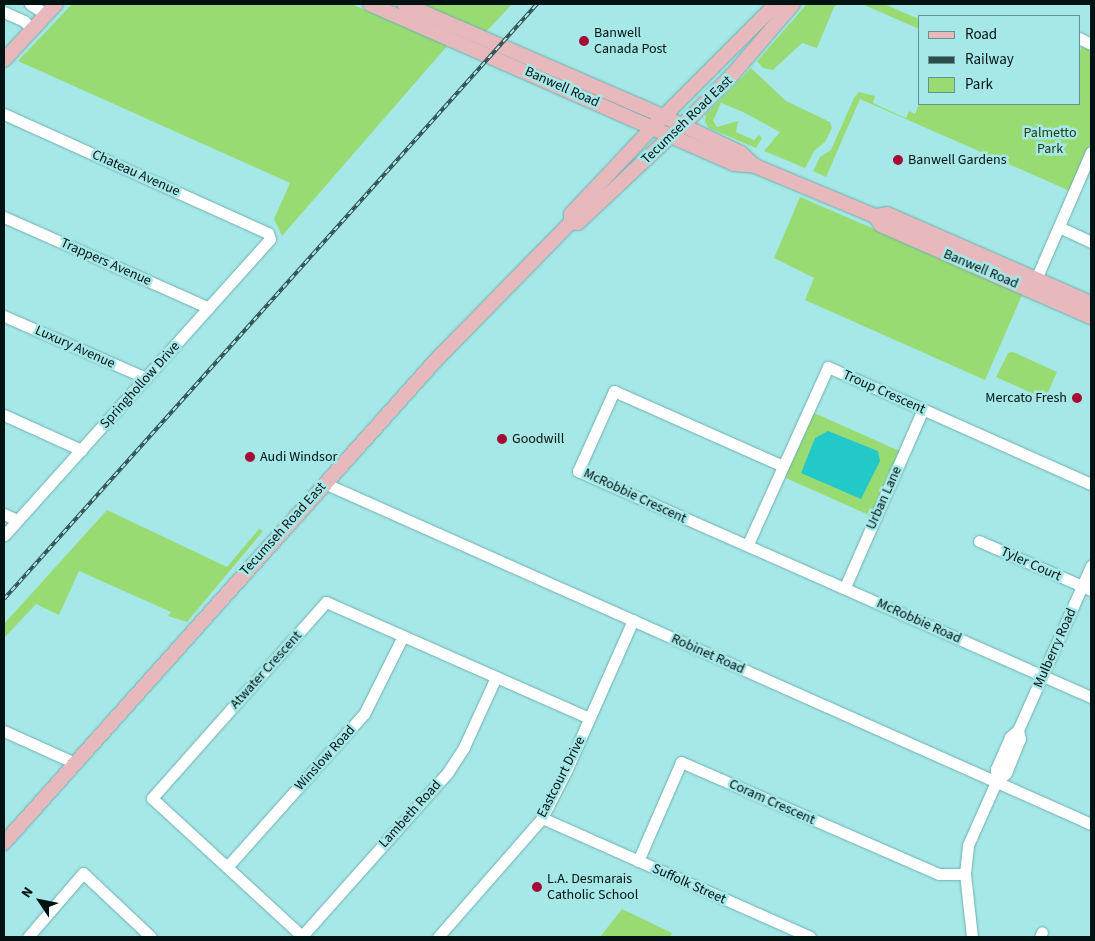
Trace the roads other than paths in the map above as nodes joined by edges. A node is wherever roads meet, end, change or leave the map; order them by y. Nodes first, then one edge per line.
1 (30, 4) edge
2 (56, 4) edge
3 (370, 4) edge
4 (404, 4) edge
5 (776, 4) edge
6 (792, 4) edge
7 (4, 12) edge
8 (46, 14) junction
9 (32, 29) junction
10 (4, 60) edge
11 (4, 114) edge
12 (663, 116) junction
13 (682, 126) junction
14 (653, 127) junction
15 (670, 135) junction
16 (1091, 152) edge
17 (755, 166) junction
18 (4, 217) edge
19 (571, 222) junction
20 (1059, 227) junction
21 (268, 233) joint
22 (1091, 242) edge
23 (1034, 284) junction
24 (1091, 303) edge
25 (209, 308) junction
26 (4, 316) edge
27 (1091, 317) edge
28 (146, 378) junction
29 (923, 409) junction
30 (4, 415) edge
31 (81, 450) junction
32 (783, 466) junction
33 (324, 483) junction
34 (1091, 484) edge
35 (4, 514) edge
36 (17, 520) junction
37 (4, 535) edge
38 (979, 541) dead end
39 (748, 544) junction
40 (1091, 566) edge
41 (844, 587) junction
42 (1087, 588) edge
43 (632, 620) junction
44 (403, 636) junction
45 (1043, 676) junction
46 (496, 677) junction
47 (1091, 697) edge
48 (590, 718) junction
49 (4, 731) edge
50 (74, 762) junction
51 (996, 782) junction
52 (542, 818) junction
53 (1091, 824) edge
54 (4, 843) edge
55 (638, 861) junction
56 (227, 867) junction
57 (965, 874) junction
58 (28, 937) edge
59 (151, 937) edge
60 (303, 937) edge
61 (438, 937) edge
62 (810, 937) edge
63 (972, 937) edge

1 - 8 street
2 - 8 main road
3 - 14 main road, Banwell Road
4 - 12 main road, Banwell Road
5 - 12 main road, Tecumseh Road East
6 - 13 main road, Tecumseh Road East
7 - 9 street
8 - 9 main road
9 - 10 main road
11 - 21 street, Chateau Avenue
12 - 13 main road, Banwell Road
12 - 14 main road, Tecumseh Road East
13 - 15 main road, Tecumseh Road East
13 - 17 main road, Banwell Road
14 - 15 main road, Banwell Road
14 - 19 main road, Tecumseh Road East
15 - 17 main road, Banwell Road
15 - 19 main road, Tecumseh Road East
16 - 20 street
17 - 23 main road, Banwell Road
18 - 25 street, Trappers Avenue
19 - 33 main road, Tecumseh Road East
20 - 22 street
20 - 23 street
21 - 25 street, Springhollow Drive
23 - 24 main road, Banwell Road
23 - 27 main road, Banwell Road
25 - 28 street, Springhollow Drive
26 - 28 street, Luxury Avenue
28 - 31 street, Springhollow Drive
29 - 32 street, Troup Crescent
29 - 34 street, Troup Crescent
29 - 41 street, Urban Lane
30 - 31 street
31 - 36 street, Springhollow Drive
32 - 39 street, Troup Crescent
32 - 39 street, McRobbie Crescent
33 - 43 street, Robinet Road
33 - 50 main road, Tecumseh Road East
35 - 36 street
36 - 37 street, Springhollow Drive
38 - 42 street, Tyler Court
39 - 41 street, McRobbie Road
40 - 42 street, Mulberry Road
41 - 45 street, McRobbie Road
42 - 45 street, Mulberry Road
43 - 48 street, Eastcourt Drive
43 - 51 street, Robinet Road
44 - 46 street, Atwater Crescent
44 - 56 street, Winslow Road
44 - 56 street, Atwater Crescent
45 - 47 street, McRobbie Road
45 - 51 street, Mulberry Road
46 - 48 street, Atwater Crescent
46 - 60 street, Lambeth Road
48 - 52 street, Eastcourt Drive
49 - 50 street
50 - 54 main road, Tecumseh Road East
51 - 53 street, Robinet Road
51 - 57 street, Mulberry Road
52 - 55 street, Suffolk Street
52 - 61 street, Eastcourt Drive
55 - 57 street, Coram Crescent
55 - 62 street, Suffolk Street
56 - 60 street, Atwater Crescent
57 - 63 street, Mulberry Road
58 - 59 street

